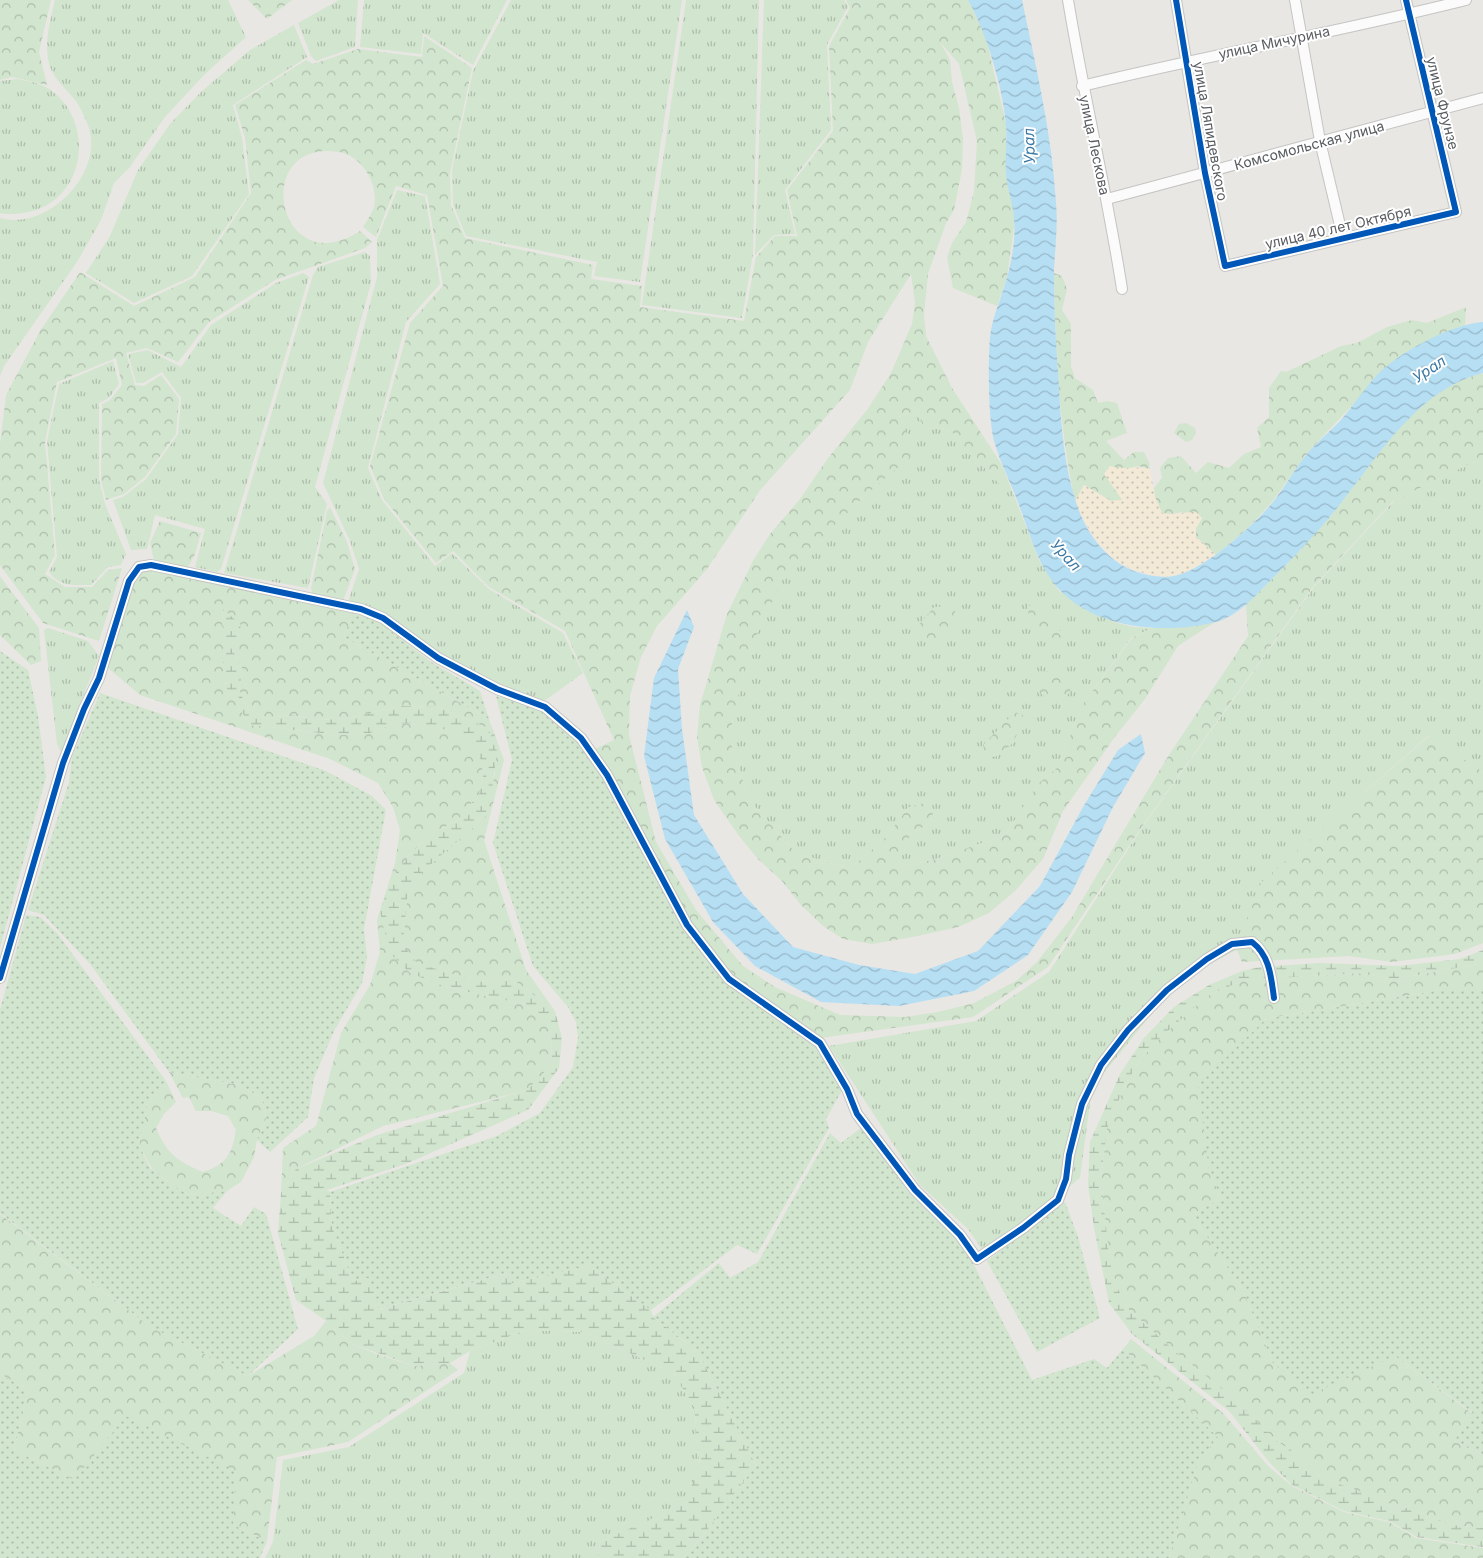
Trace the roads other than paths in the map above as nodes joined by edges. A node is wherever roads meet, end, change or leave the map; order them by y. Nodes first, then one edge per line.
1 (1068, 0) edge
2 (1176, 0) edge
3 (1295, 0) edge
4 (1406, 0) edge
5 (1466, 0) edge
6 (1409, 14) junction
7 (1302, 36) junction
8 (1186, 61) junction
9 (1082, 86) junction
10 (1483, 98) edge
11 (1433, 111) junction
12 (1320, 141) junction
13 (1205, 173) junction
14 (1107, 199) junction
15 (1456, 212) joint
16 (1343, 238) junction
17 (1226, 266) joint
18 (1122, 289) dead end
19 (0, 978) edge
20 (1274, 998) dead end

1 - 9 street, улица Лескова
2 - 8 street, улица Ляпидевского
3 - 7 street
4 - 6 street, улица Фрунзе
5 - 6 street, улица Мичурина
6 - 7 street, улица Мичурина
6 - 11 street, улица Фрунзе
7 - 8 street, улица Мичурина
7 - 12 street
8 - 9 street, улица Мичурина
8 - 13 street, улица Ляпидевского
9 - 14 street, улица Лескова
10 - 11 street, Комсомольская улица
11 - 12 street, Комсомольская улица
11 - 15 street, улица Фрунзе
12 - 13 street, Комсомольская улица
12 - 16 street
13 - 14 street, Комсомольская улица
13 - 17 street, улица Ляпидевского
14 - 18 street, улица Лескова
15 - 16 street, улица 40 лет Октября
16 - 17 street, улица 40 лет Октября
19 - 20 street

